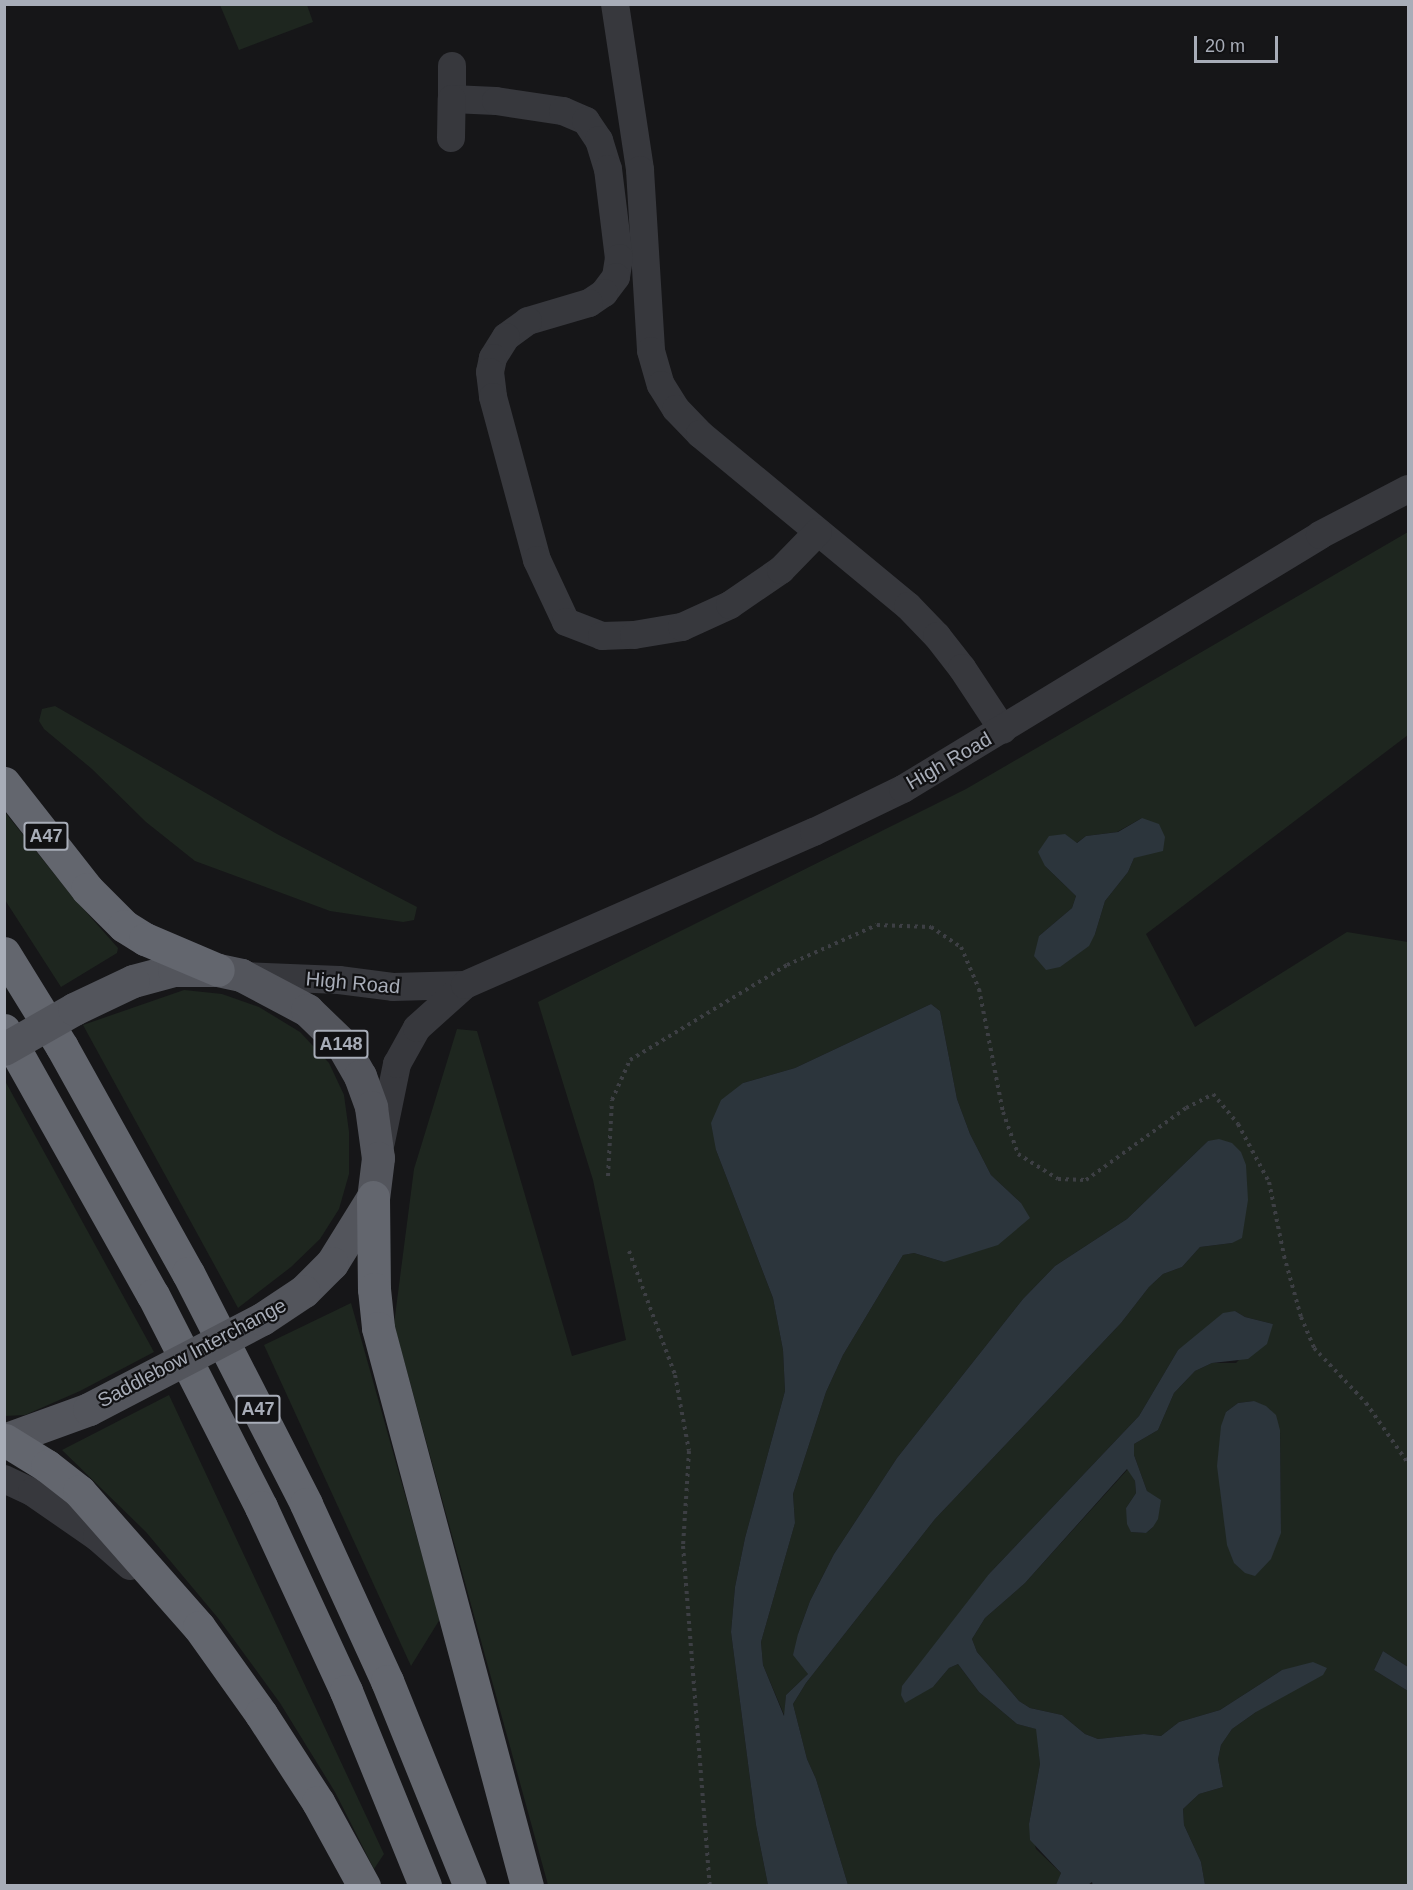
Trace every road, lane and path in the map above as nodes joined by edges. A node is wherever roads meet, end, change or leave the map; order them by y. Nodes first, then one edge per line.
1 (615, 4) edge
2 (452, 66) dead end
3 (452, 99) junction
4 (451, 138) dead end
5 (1408, 489) edge
6 (818, 532) junction
7 (1003, 730) junction
8 (4, 783) edge
9 (4, 953) edge
10 (229, 973) junction
11 (465, 985) junction
12 (4, 1030) edge
13 (4, 1049) edge
14 (378, 1158) junction
15 (608, 1176) dead end
16 (373, 1197) junction
17 (629, 1251) dead end
18 (5, 1440) edge
19 (1408, 1463) edge
20 (4, 1479) edge
21 (199, 1627) junction
22 (364, 1886) edge
23 (425, 1886) edge
24 (471, 1886) edge
25 (527, 1886) edge
26 (710, 1886) edge

1 - 6 street
2 - 3 street
3 - 4 street
3 - 6 street
5 - 7 street, High Road
6 - 7 street
7 - 11 street, High Road
8 - 10 highway, A47
9 - 24 highway, A47
10 - 11 street, High Road
10 - 13 main road, Saddlebow Interchange / A148, bridge
10 - 14 main road, Saddlebow Interchange / A148
11 - 14 street, High Road
12 - 23 highway, A47
14 - 16 main road, Saddlebow Interchange / A148
15 - 19 path
16 - 18 main road, Saddlebow Interchange / A148, bridge
16 - 25 highway
17 - 26 path
18 - 21 highway
20 - 21 street
21 - 22 highway

